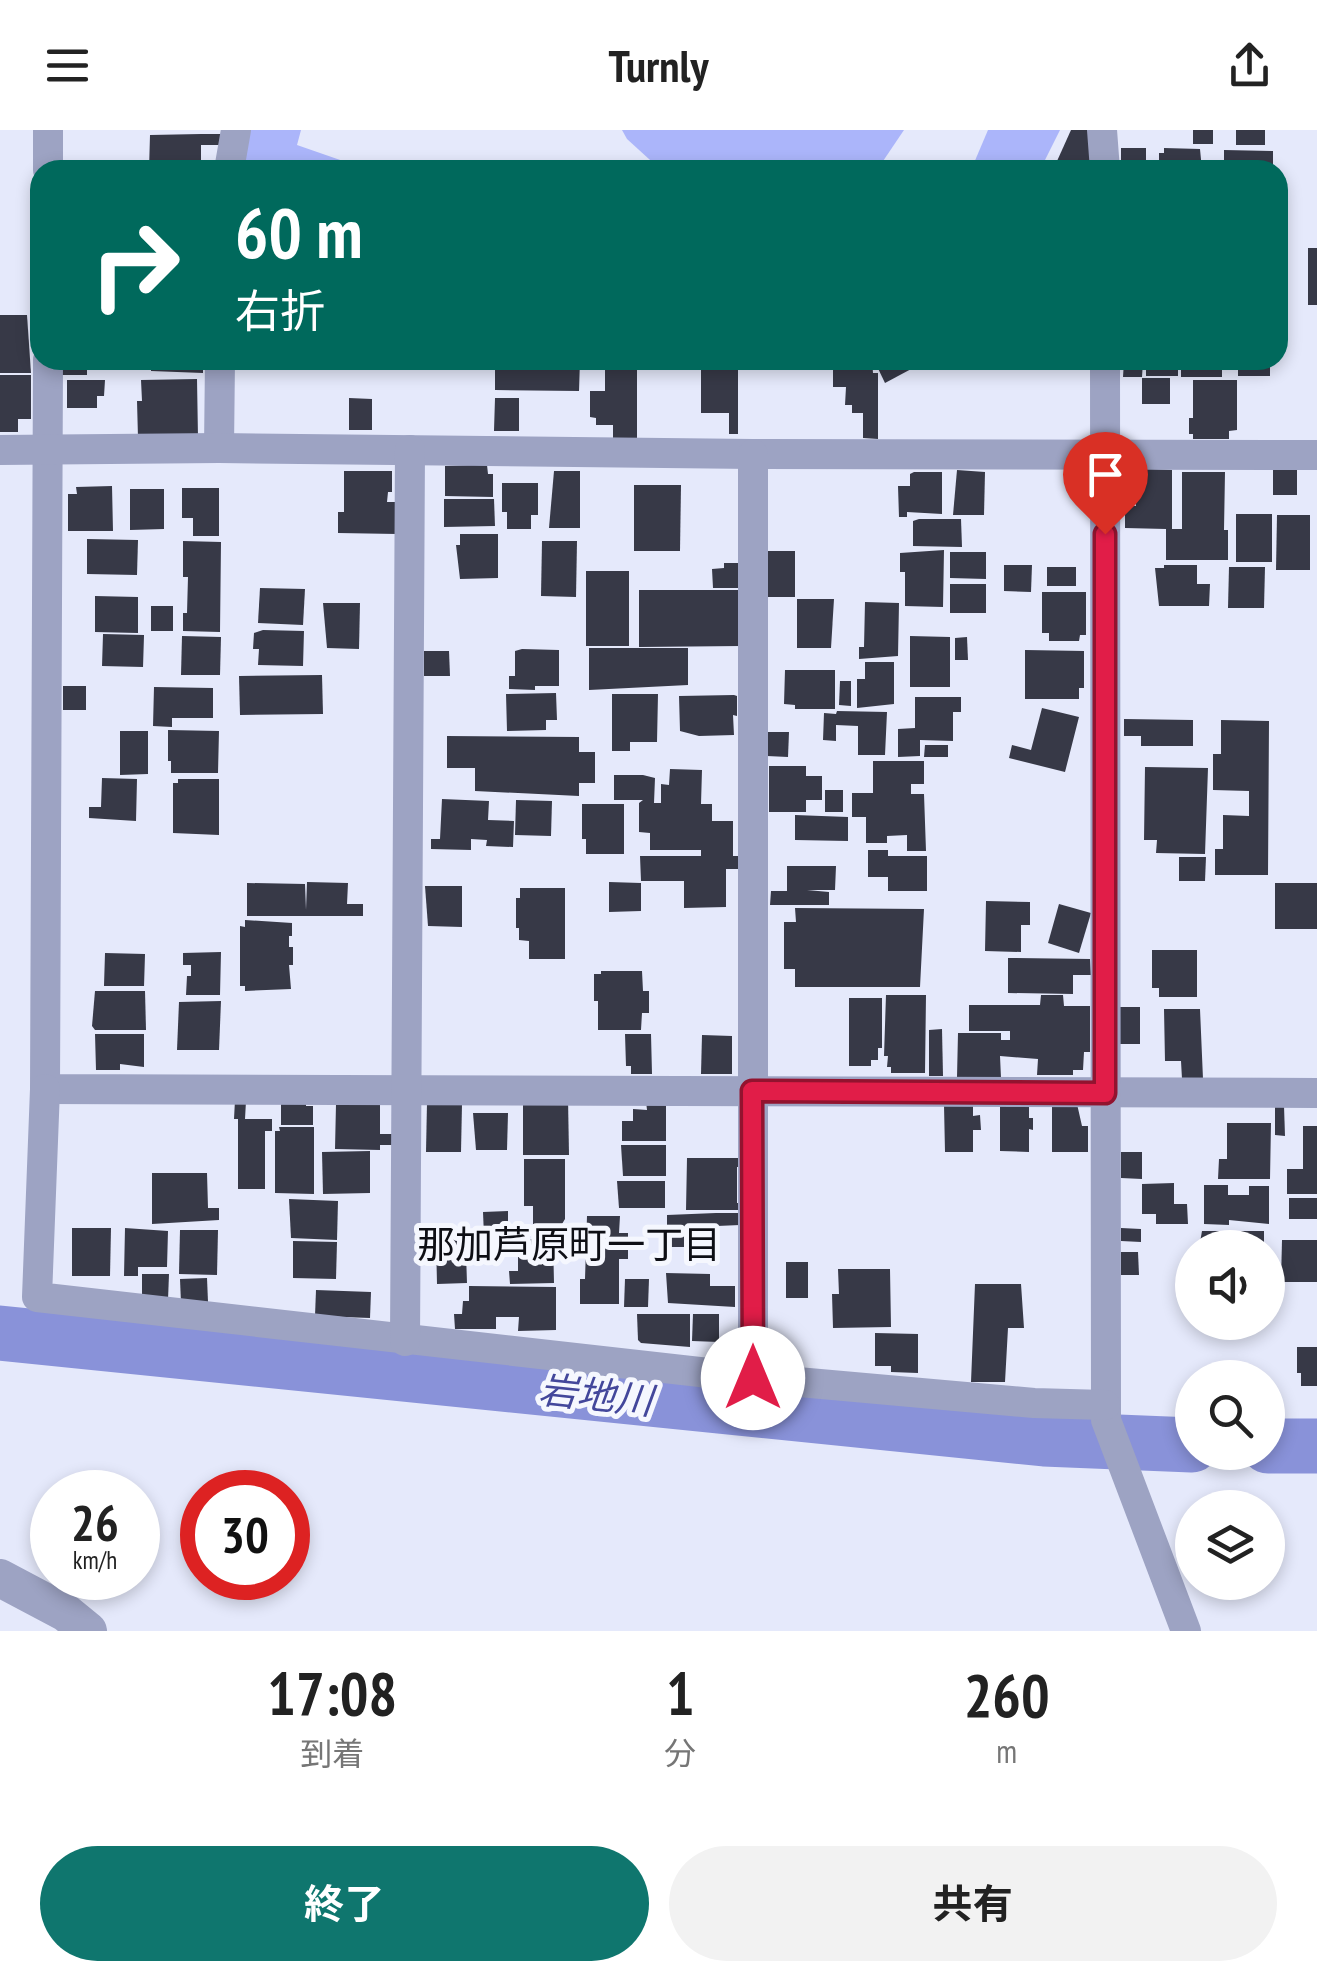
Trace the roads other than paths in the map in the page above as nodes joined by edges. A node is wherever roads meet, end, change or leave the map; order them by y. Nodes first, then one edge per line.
1 (48, 130) edge
2 (236, 130) edge
3 (1102, 130) edge
4 (48, 160) edge
5 (231, 160) edge
6 (1104, 160) edge
7 (48, 370) edge
8 (220, 370) edge
9 (1105, 370) edge
10 (220, 448) junction
11 (0, 450) edge
12 (48, 450) junction
13 (410, 450) junction
14 (753, 454) junction
15 (1105, 454) junction
16 (1317, 455) edge
17 (45, 1089) junction
18 (406, 1091) junction
19 (752, 1091) junction
20 (1105, 1093) junction
21 (1317, 1093) edge
22 (405, 1342) junction
23 (753, 1378) junction
24 (1106, 1412) junction
25 (0, 1578) edge
26 (88, 1631) edge
27 (1186, 1631) edge

1 - 4 street
2 - 5 street
3 - 6 street
7 - 12 street
8 - 10 street
9 - 15 street
10 - 12 street
10 - 13 street
11 - 12 street
12 - 17 street
13 - 14 street
13 - 18 street
14 - 15 street
14 - 19 street
15 - 16 street
15 - 20 street
17 - 18 street
17 - 22 street
18 - 19 street
18 - 22 street
19 - 20 street
19 - 23 street
20 - 21 street
20 - 24 street
22 - 23 street
23 - 24 street
24 - 27 street
25 - 26 street

